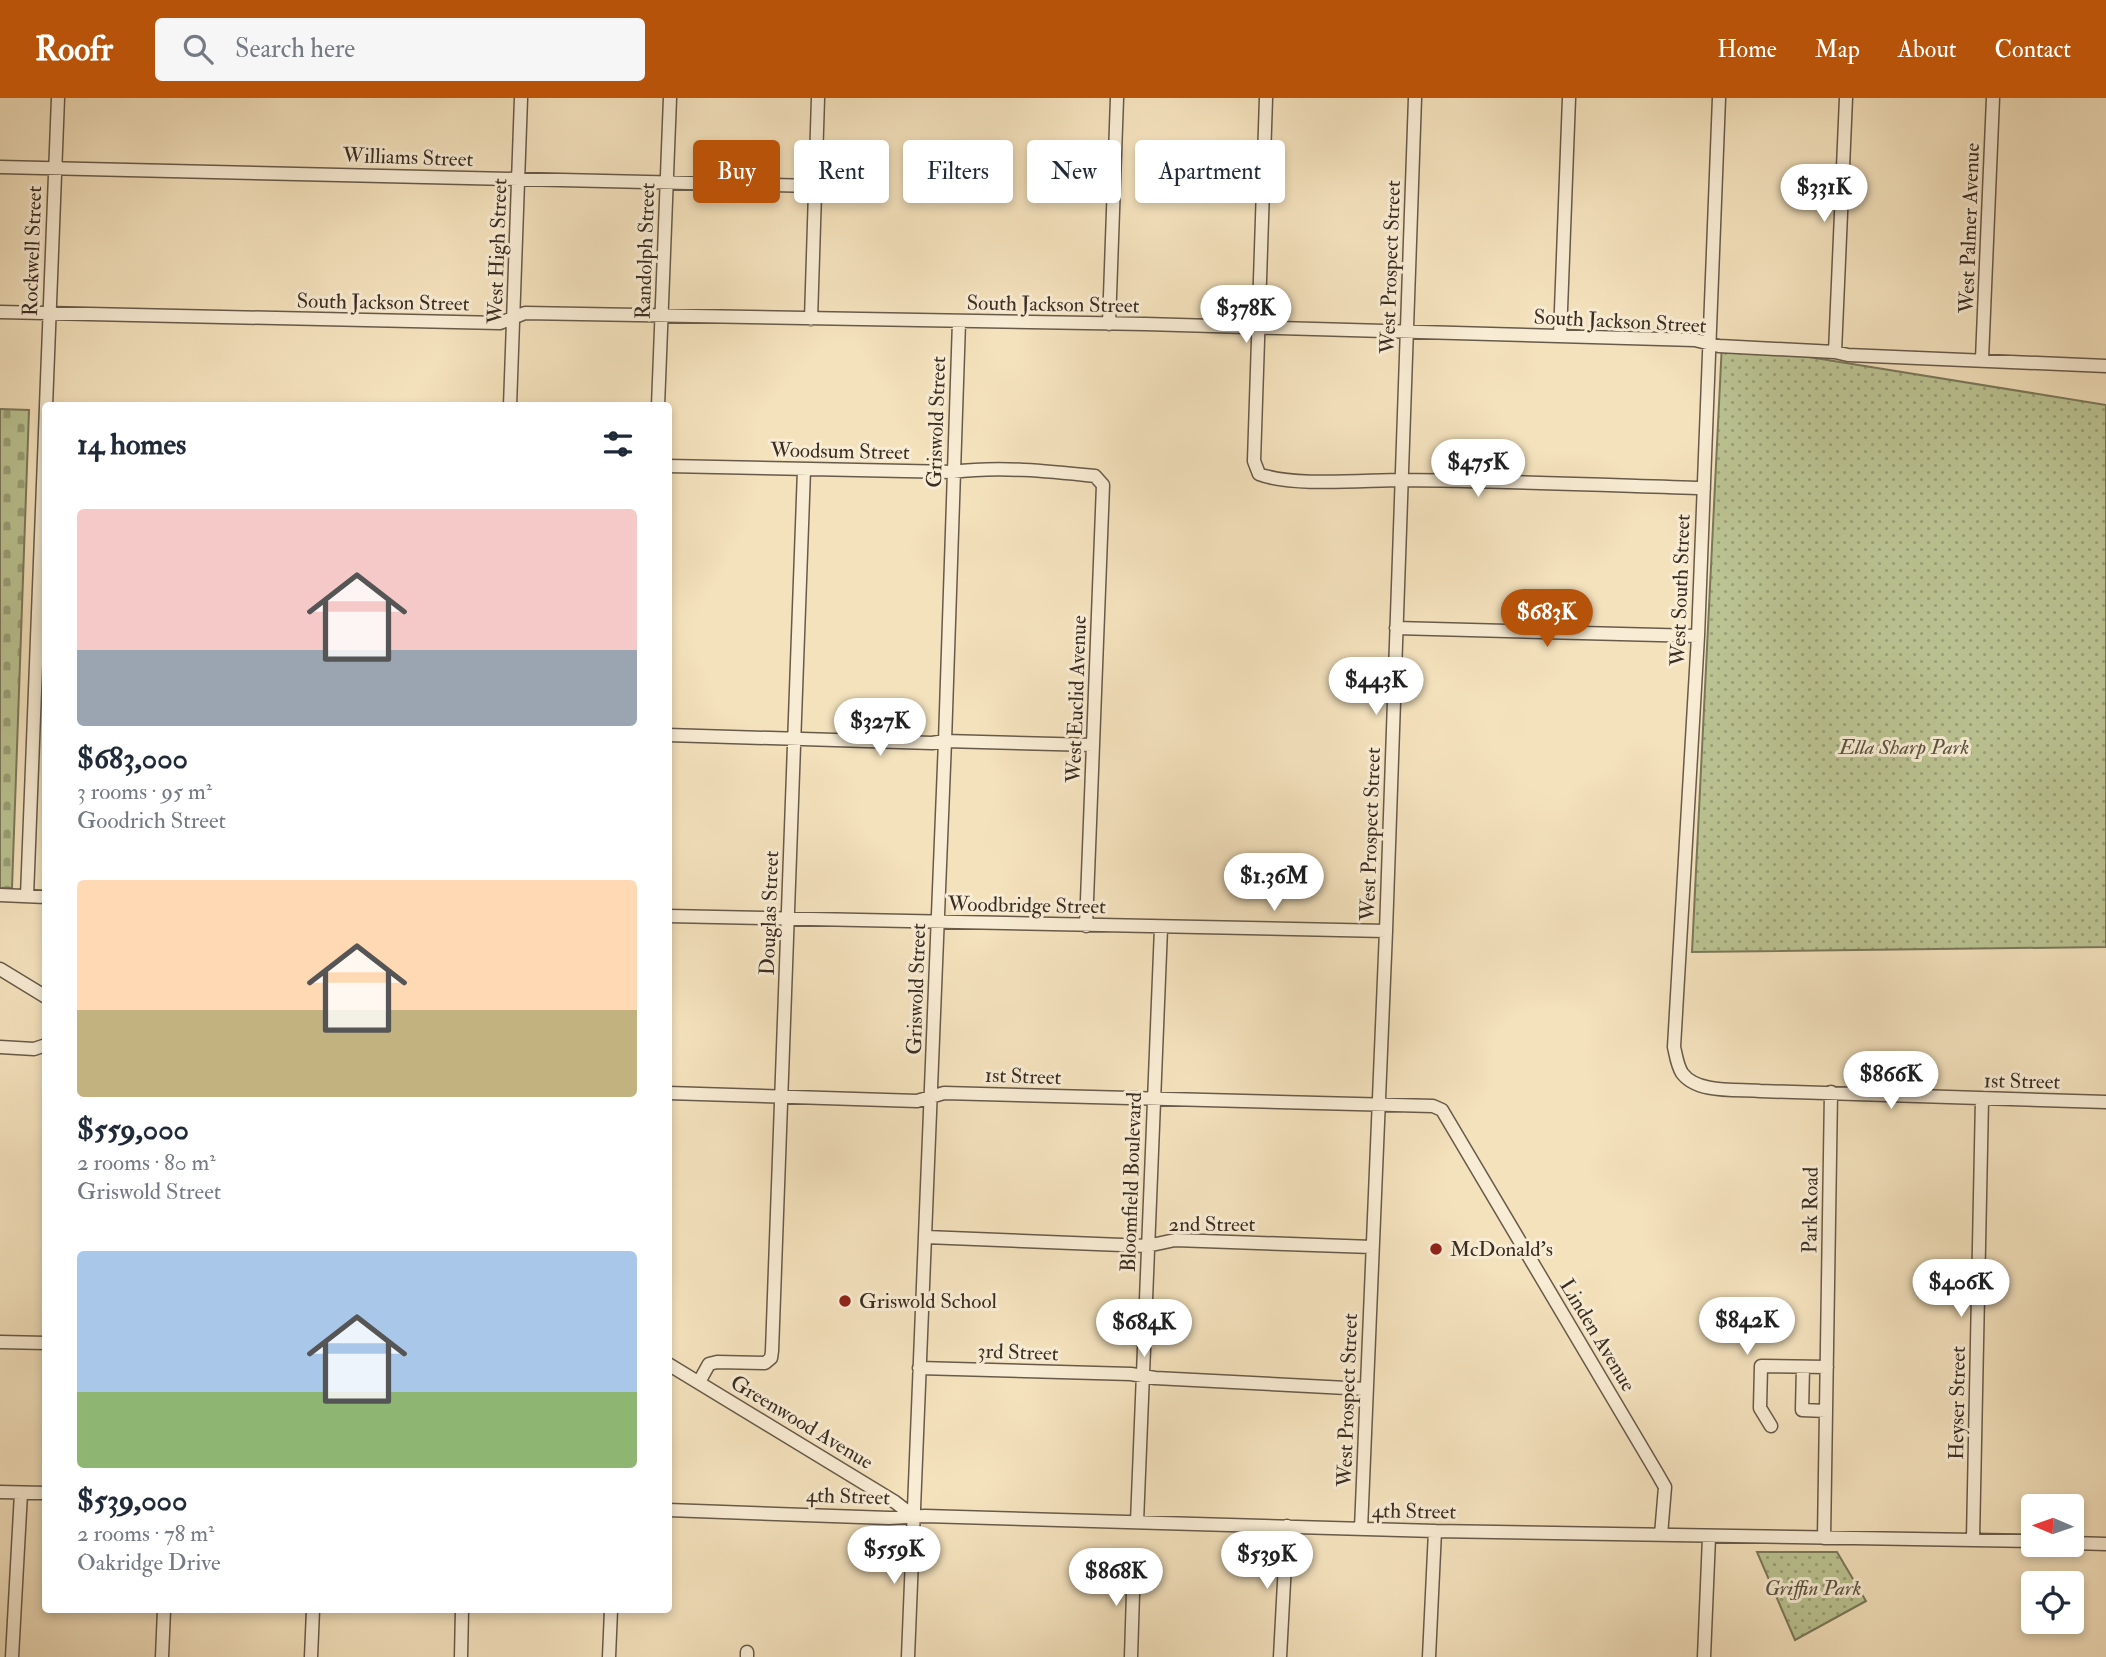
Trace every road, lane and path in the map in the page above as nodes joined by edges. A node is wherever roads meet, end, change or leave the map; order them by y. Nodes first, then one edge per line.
1 (58, 98) edge
2 (521, 98) edge
3 (670, 98) edge
4 (818, 98) edge
5 (1117, 98) edge
6 (1266, 98) edge
7 (1415, 98) edge
8 (1569, 98) edge
9 (1719, 98) edge
10 (1846, 98) edge
11 (1993, 98) edge
12 (817, 140) edge
13 (0, 167) edge
14 (55, 169) junction
15 (518, 179) junction
16 (667, 183) junction
17 (794, 186) edge
18 (814, 203) edge
19 (0, 312) edge
20 (49, 313) junction
21 (662, 315) junction
22 (513, 319) junction
23 (811, 319) junction
24 (959, 322) junction
25 (1109, 324) junction
26 (1257, 329) junction
27 (1407, 331) junction
28 (1560, 336) junction
29 (1709, 343) junction
30 (1835, 352) junction
31 (1982, 359) junction
32 (2106, 366) edge
33 (46, 402) edge
34 (510, 402) edge
35 (658, 402) edge
36 (672, 466) edge
37 (804, 470) junction
38 (953, 472) junction
39 (1094, 476) joint
40 (1402, 480) junction
41 (1704, 488) junction
42 (42, 603) edge
43 (1396, 628) junction
44 (1698, 636) junction
45 (672, 735) edge
46 (795, 739) junction
47 (945, 741) junction
48 (1093, 745) junction
49 (40, 749) edge
50 (0, 895) edge
51 (27, 896) junction
52 (42, 897) edge
53 (672, 916) edge
54 (788, 919) junction
55 (937, 922) junction
56 (1086, 926) junction
57 (1161, 928) junction
58 (1385, 931) junction
59 (0, 969) edge
60 (42, 995) edge
61 (42, 1046) edge
62 (0, 1047) edge
63 (1688, 1079) joint
64 (1831, 1092) junction
65 (672, 1093) edge
66 (782, 1097) junction
67 (931, 1097) junction
68 (1154, 1098) junction
69 (1982, 1099) junction
70 (2106, 1102) edge
71 (1377, 1104) junction
72 (926, 1237) junction
73 (1147, 1246) junction
74 (1372, 1247) junction
75 (0, 1342) edge
76 (42, 1343) edge
77 (672, 1366) edge
78 (1803, 1367) junction
79 (1827, 1367) junction
80 (919, 1368) junction
81 (1143, 1376) junction
82 (699, 1382) junction
83 (1366, 1389) junction
84 (1826, 1411) junction
85 (1771, 1426) dead end
86 (0, 1492) edge
87 (22, 1493) junction
88 (42, 1493) edge
89 (672, 1510) edge
90 (913, 1516) junction
91 (1137, 1522) junction
92 (1287, 1526) junction
93 (1361, 1529) junction
94 (1435, 1531) junction
95 (1661, 1535) junction
96 (1709, 1537) junction
97 (1824, 1538) junction
98 (1973, 1539) junction
99 (2021, 1541) edge
100 (2084, 1543) edge
101 (2106, 1544) edge
102 (1134, 1561) dead end
103 (164, 1613) edge
104 (313, 1613) edge
105 (463, 1613) edge
106 (611, 1613) edge
107 (12, 1657) edge
108 (162, 1657) edge
109 (311, 1657) edge
110 (461, 1657) edge
111 (610, 1657) edge
112 (908, 1657) edge
113 (1131, 1657) edge
114 (1280, 1657) edge
115 (1429, 1657) edge
116 (1704, 1657) edge

1 - 14 street, Rockwell Street
2 - 15 street, West High Street
3 - 16 street, Randolph Street
4 - 12 street
5 - 25 street
6 - 26 street
7 - 27 street, West Prospect Street
8 - 28 street
9 - 29 street, West South Street
10 - 30 street
11 - 31 street, West Palmer Avenue
13 - 14 street, Williams Street
14 - 15 street, Williams Street
14 - 20 street, Rockwell Street
15 - 16 street, Williams Street
15 - 22 street, West High Street
16 - 17 street, Williams Street
16 - 21 street, Randolph Street
18 - 23 street
19 - 20 street, South Jackson Street
20 - 22 street, South Jackson Street
20 - 33 street, Rockwell Street
21 - 22 street, South Jackson Street
21 - 23 street, South Jackson Street
21 - 35 street, Randolph Street
22 - 34 street, West High Street
23 - 24 street, South Jackson Street
24 - 25 street, South Jackson Street
24 - 38 street, Griswold Street
25 - 26 street, South Jackson Street
26 - 27 street, South Jackson Street
26 - 40 street
27 - 28 street, South Jackson Street
27 - 40 street, West Prospect Street
28 - 29 street, South Jackson Street
29 - 30 street, South Jackson Street
29 - 41 street, West South Street
30 - 31 street, South Jackson Street
31 - 32 street, South Jackson Street
36 - 37 street, Woodsum Street
37 - 38 street, Woodsum Street
37 - 46 street, Douglas Street
38 - 39 street, Woodsum Street
38 - 47 street, Griswold Street
39 - 48 street, West Euclid Avenue
40 - 41 street
40 - 43 street, West Prospect Street
41 - 44 street, West South Street
42 - 49 street, Rockwell Street
43 - 44 street
43 - 58 street, West Prospect Street
44 - 63 street, West South Street
45 - 46 street
46 - 47 street
46 - 54 street, Douglas Street
47 - 48 street
47 - 55 street, Griswold Street
48 - 56 street, West Euclid Avenue
49 - 51 street, Rockwell Street
50 - 51 street
51 - 52 street
53 - 54 street, Woodbridge Street
54 - 55 street, Woodbridge Street
54 - 66 street, Douglas Street
55 - 56 street, Woodbridge Street
55 - 67 street, Griswold Street
56 - 57 street, Woodbridge Street
57 - 58 street, Woodbridge Street
57 - 68 street, Bloomfield Boulevard
58 - 71 street, West Prospect Street
59 - 60 street
61 - 62 street
63 - 64 street, 1st Street
64 - 69 street, 1st Street
64 - 79 street, Park Road
65 - 66 street, 1st Street
66 - 67 street, 1st Street
66 - 82 street, Douglas Street
67 - 68 street, 1st Street
67 - 72 street, Griswold Street
68 - 71 street, 1st Street
68 - 73 street, Bloomfield Boulevard
69 - 70 street, 1st Street
69 - 98 street, Heyser Street
71 - 74 street, West Prospect Street
71 - 95 street, Linden Avenue
72 - 73 street, 2nd Street
72 - 80 street, Griswold Street
73 - 74 street, 2nd Street
73 - 81 street, Bloomfield Boulevard
74 - 83 street, West Prospect Street
75 - 76 street
77 - 82 street, Greenwood Avenue
78 - 79 street
78 - 84 street
78 - 85 street
79 - 84 street, Park Road
80 - 81 street, 3rd Street
80 - 90 street, Griswold Street
81 - 83 street, 3rd Street
81 - 91 street, Bloomfield Boulevard
82 - 90 street, Greenwood Avenue
83 - 93 street, West Prospect Street
84 - 97 street, Park Road
86 - 87 street
87 - 88 street
87 - 107 street
89 - 90 street, 4th Street
90 - 91 street, 4th Street
90 - 112 street, Griswold Street
91 - 92 street, 4th Street
92 - 93 street, 4th Street
92 - 114 street
93 - 94 street, 4th Street
94 - 95 street, 4th Street
94 - 115 street
95 - 96 street, 4th Street
96 - 97 street, 4th Street
96 - 116 street
97 - 98 street, 4th Street
98 - 99 street, 4th Street
100 - 101 street
102 - 113 street
103 - 108 street
104 - 109 street
105 - 110 street
106 - 111 street

